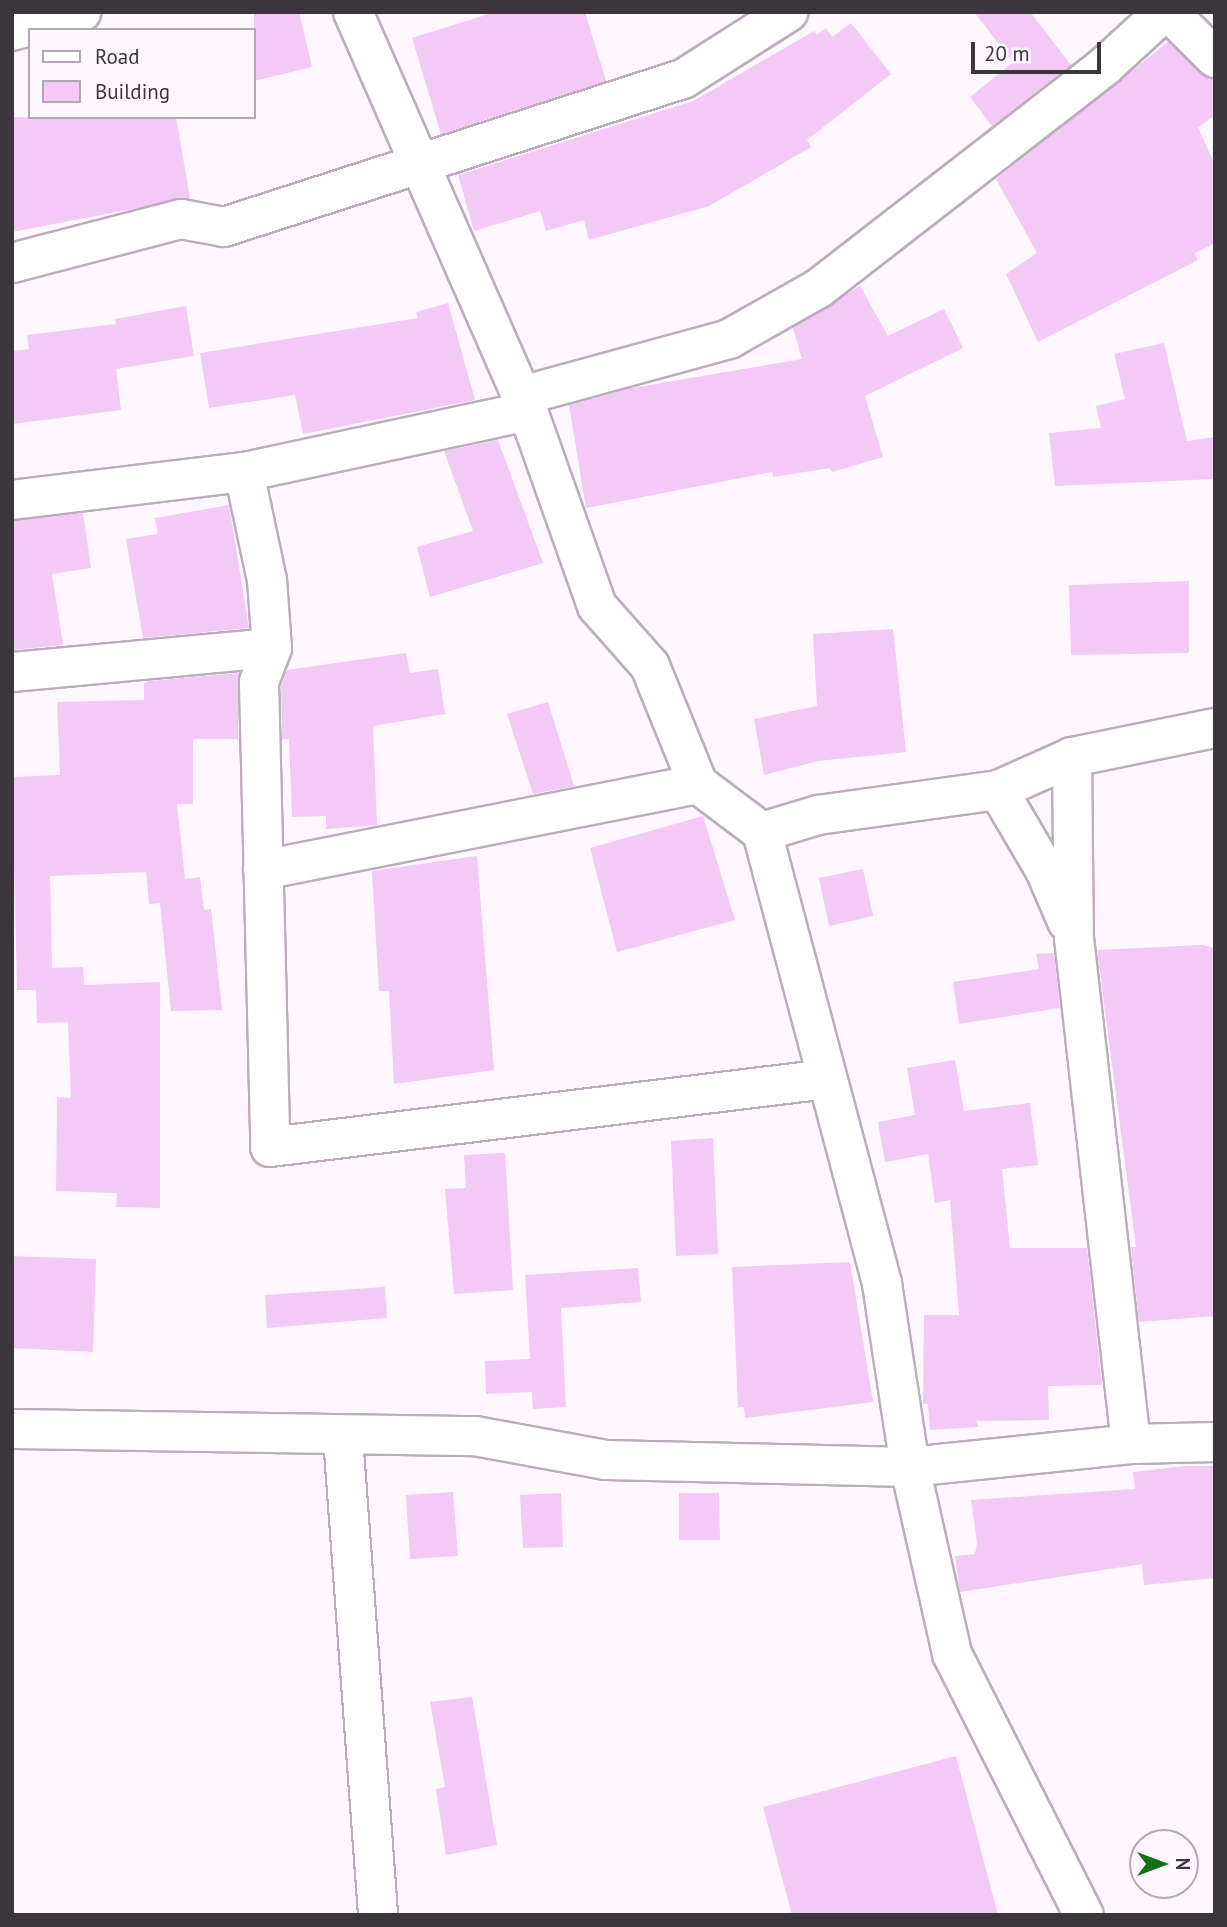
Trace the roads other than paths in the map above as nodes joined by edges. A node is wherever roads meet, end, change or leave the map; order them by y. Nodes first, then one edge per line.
1 (81, 12) edge
2 (354, 12) edge
3 (788, 12) edge
4 (1164, 12) edge
5 (1169, 12) edge
6 (12, 31) edge
7 (1215, 58) edge
8 (421, 162) junction
9 (12, 263) edge
10 (525, 404) junction
11 (244, 472) junction
12 (12, 500) edge
13 (272, 648) junction
14 (12, 671) edge
15 (1215, 728) edge
16 (1072, 757) junction
17 (698, 784) junction
18 (998, 790) junction
19 (762, 832) junction
20 (263, 870) junction
21 (1074, 938) junction
22 (827, 1079) junction
23 (12, 1429) edge
24 (343, 1437) junction
25 (1215, 1442) edge
26 (1131, 1444) junction
27 (910, 1467) junction
28 (378, 1915) edge
29 (1084, 1915) edge

1 - 6 street
2 - 8 street
3 - 8 street
4 - 10 street
5 - 7 street
8 - 9 street
8 - 10 street
10 - 11 street
10 - 17 street
11 - 12 street
11 - 13 street
13 - 14 street
13 - 20 street
15 - 16 street
16 - 18 street
16 - 21 street
17 - 19 street
17 - 20 street
18 - 19 street
18 - 21 street
19 - 22 street
20 - 22 street
21 - 26 street
22 - 27 street
23 - 24 street
24 - 27 street
24 - 28 street
25 - 26 street
26 - 27 street
27 - 29 street

